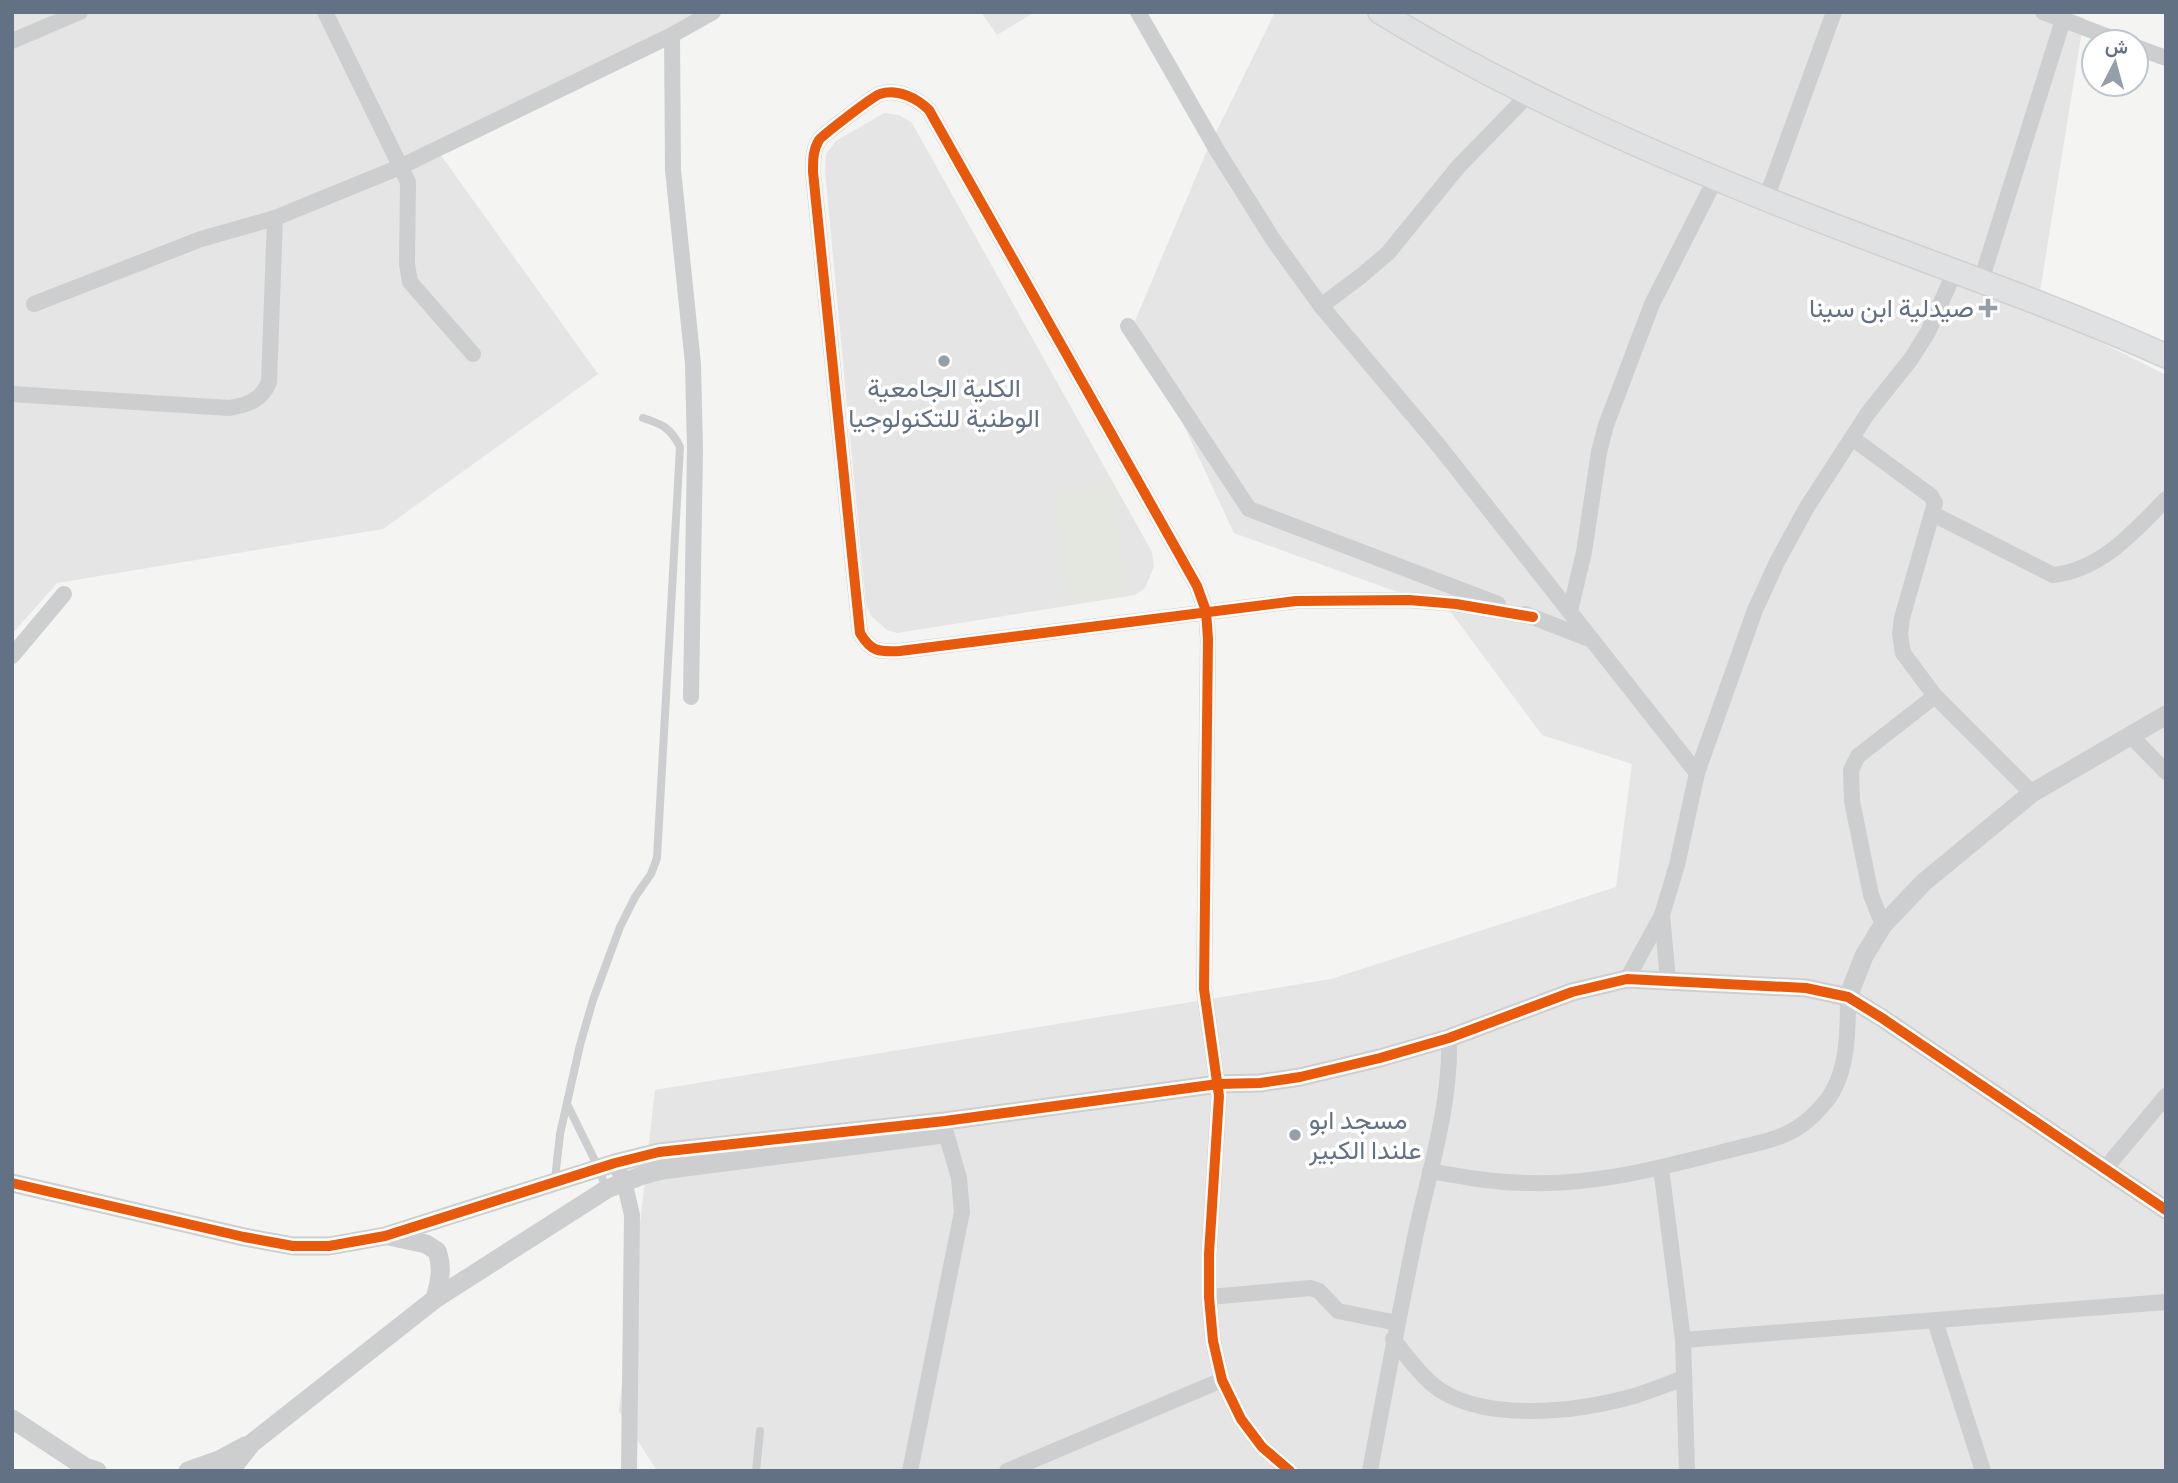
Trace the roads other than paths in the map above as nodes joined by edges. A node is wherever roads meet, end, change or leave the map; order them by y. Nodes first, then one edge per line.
1 (80, 12) edge
2 (326, 12) edge
3 (713, 12) edge
4 (1138, 12) edge
5 (1380, 12) edge
6 (1834, 12) edge
7 (2043, 12) edge
8 (63, 16) edge
9 (2063, 20) junction
10 (2084, 28) edge
11 (672, 35) junction
12 (12, 41) edge
13 (1528, 95) junction
14 (400, 167) junction
15 (1716, 178) junction
16 (1766, 199) junction
17 (275, 218) junction
18 (1955, 271) junction
19 (1981, 281) junction
20 (34, 304) dead end
21 (1321, 306) junction
22 (1128, 326) dead end
23 (472, 354) dead end
24 (2166, 356) edge
25 (12, 394) edge
26 (643, 418) dead end
27 (1852, 438) junction
28 (2166, 499) edge
29 (1933, 514) junction
30 (64, 594) dead end
31 (1206, 611) junction
32 (1570, 611) junction
33 (1533, 617) junction
34 (1591, 640) junction
35 (12, 656) edge
36 (1936, 695) junction
37 (691, 697) dead end
38 (2166, 715) edge
39 (2130, 735) junction
40 (2166, 772) edge
41 (1697, 773) junction
42 (2032, 793) junction
43 (1662, 915) junction
44 (1883, 925) junction
45 (1627, 979) junction
46 (1668, 980) junction
47 (1848, 997) junction
48 (1449, 1038) junction
49 (1218, 1090) junction
50 (2166, 1096) edge
51 (568, 1106) junction
52 (946, 1133) junction
53 (607, 1166) junction
54 (1661, 1168) junction
55 (2104, 1170) junction
56 (1430, 1171) junction
57 (555, 1182) junction
58 (12, 1183) edge
59 (615, 1185) junction
60 (2166, 1210) edge
61 (385, 1236) junction
62 (1209, 1297) junction
63 (435, 1299) junction
64 (2166, 1302) edge
65 (1935, 1321) junction
66 (1395, 1331) junction
67 (1683, 1340) junction
68 (1684, 1377) junction
69 (1222, 1380) junction
70 (12, 1419) edge
71 (760, 1431) dead end
72 (252, 1443) junction
73 (97, 1471) edge
74 (188, 1471) edge
75 (230, 1471) edge
76 (629, 1471) edge
77 (756, 1471) edge
78 (910, 1471) edge
79 (1007, 1471) edge
80 (1290, 1471) edge
81 (1370, 1471) edge
82 (1687, 1471) edge
83 (1983, 1471) edge

1 - 8 street
2 - 14 street
3 - 11 street
4 - 21 street
5 - 13 main road
6 - 16 street
7 - 9 street
8 - 12 street
9 - 10 street
9 - 19 street
11 - 14 street
11 - 37 street
13 - 15 main road
13 - 21 street
14 - 17 street
14 - 23 street
15 - 16 main road
15 - 32 street
16 - 18 main road
17 - 20 street
17 - 25 street
18 - 19 main road
18 - 27 street
19 - 24 main road
21 - 32 street
22 - 33 street
26 - 51 lane
27 - 29 street
27 - 41 street
28 - 29 street
29 - 36 street
30 - 35 street
31 - 31 street
31 - 33 street
31 - 49 street
32 - 34 street
33 - 34 street
34 - 41 street
36 - 42 street
36 - 44 street
38 - 39 street
39 - 40 street
39 - 42 street
41 - 43 street
42 - 44 street
43 - 45 street
43 - 46 street
44 - 47 street
45 - 46 street
45 - 48 street
46 - 47 street
47 - 54 street
47 - 55 street
48 - 49 street
48 - 56 street
49 - 52 street
49 - 53 street
49 - 62 street
50 - 55 street
51 - 53 lane
51 - 57 lane
52 - 59 street
52 - 78 street
53 - 57 street
53 - 59 street
54 - 56 street
54 - 67 street
55 - 60 street
56 - 66 street
57 - 61 street
58 - 61 street
59 - 63 street
59 - 76 street
61 - 63 street
62 - 66 street
62 - 69 street
63 - 72 street
64 - 65 street
65 - 67 street
65 - 83 street
66 - 68 street
66 - 81 street
67 - 68 street
68 - 82 street
69 - 79 street
69 - 80 street
70 - 73 street
71 - 77 lane
72 - 74 street
72 - 75 street

